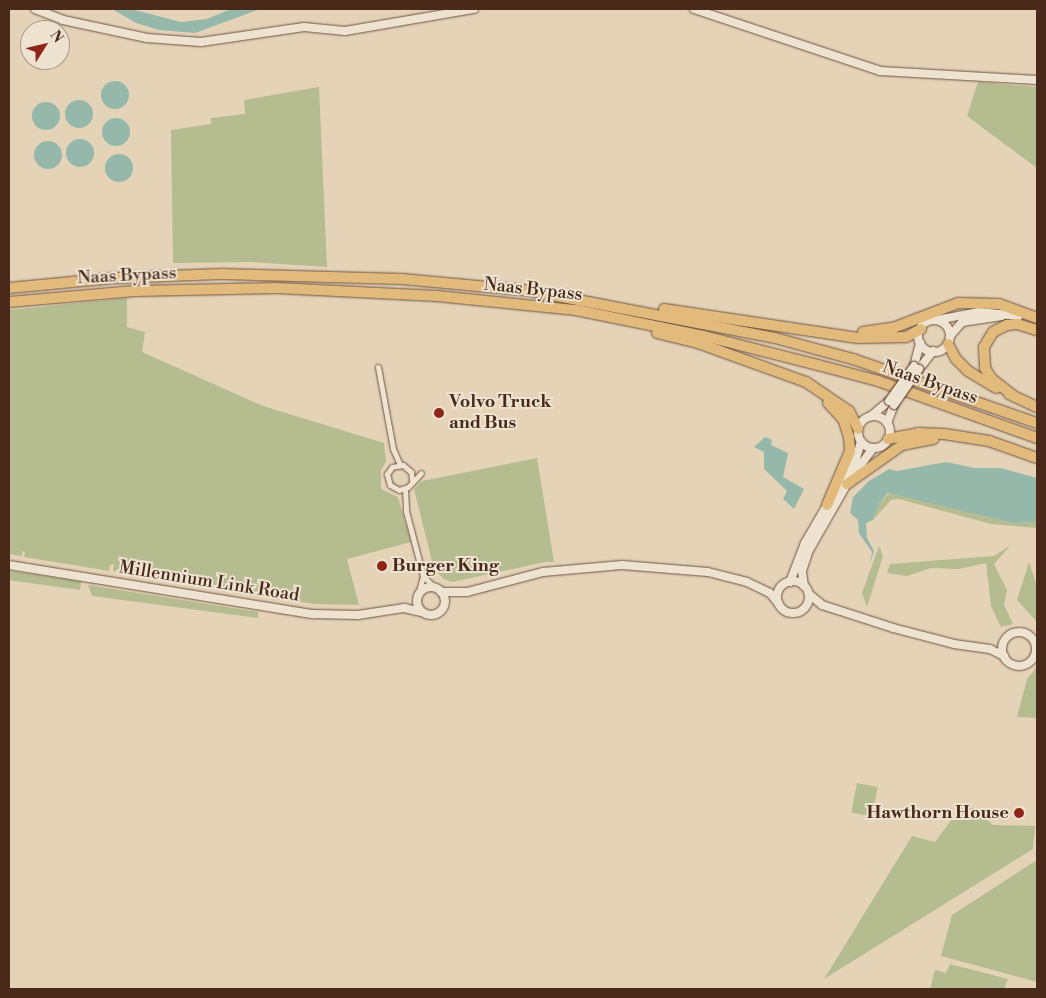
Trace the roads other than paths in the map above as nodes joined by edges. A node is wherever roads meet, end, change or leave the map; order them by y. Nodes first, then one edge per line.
1 (35, 9) edge
2 (474, 9) edge
3 (694, 9) edge
4 (1037, 80) edge
5 (9, 288) edge
6 (9, 302) edge
7 (591, 302) junction
8 (504, 304) junction
9 (1037, 318) edge
10 (937, 320) junction
11 (1037, 322) edge
12 (921, 328) junction
13 (1037, 328) edge
14 (827, 334) junction
15 (949, 340) junction
16 (920, 341) junction
17 (933, 351) junction
18 (378, 367) dead end
19 (916, 368) junction
20 (792, 377) junction
21 (1015, 397) junction
22 (891, 403) junction
23 (1037, 407) edge
24 (871, 416) junction
25 (888, 423) junction
26 (1037, 423) edge
27 (858, 428) junction
28 (964, 437) junction
29 (1037, 438) edge
30 (888, 439) junction
31 (861, 442) junction
32 (873, 448) junction
33 (393, 449) junction
34 (1037, 458) edge
35 (400, 465) junction
36 (392, 467) junction
37 (410, 472) junction
38 (412, 480) junction
39 (847, 484) junction
40 (405, 489) junction
41 (396, 490) junction
42 (404, 497) junction
43 (827, 505) junction
44 (9, 565) edge
45 (423, 576) junction
46 (790, 582) junction
47 (759, 586) junction
48 (782, 586) junction
49 (804, 586) junction
50 (438, 590) junction
51 (460, 593) junction
52 (809, 594) junction
53 (418, 597) junction
54 (779, 604) junction
55 (822, 605) junction
56 (444, 606) junction
57 (806, 607) junction
58 (404, 608) junction
59 (422, 612) junction
60 (1004, 643) junction
61 (1036, 644) edge
62 (990, 649) junction
63 (1036, 655) edge
64 (1004, 656) junction

1 - 2 main road
3 - 4 main road
5 - 7 highway, Naas Bypass
6 - 8 highway, Naas Bypass
7 - 14 highway
7 - 26 highway, Naas Bypass
8 - 20 highway
8 - 29 highway, Naas Bypass
9 - 14 highway
10 - 11 main road
10 - 12 main road
10 - 15 main road
12 - 14 highway
12 - 16 main road
13 - 15 main road
13 - 21 highway
15 - 17 main road
15 - 21 highway
16 - 17 main road
16 - 19 main road
17 - 19 main road
18 - 33 street
19 - 22 main road, bridge
20 - 27 highway
20 - 43 highway
21 - 23 highway
22 - 24 main road
22 - 25 main road
24 - 25 main road
24 - 27 main road
25 - 30 main road
27 - 31 main road
28 - 30 highway
28 - 34 highway
28 - 39 highway
30 - 32 main road
31 - 32 main road
31 - 43 main road
32 - 39 main road
33 - 35 street
33 - 36 street
35 - 36 street
35 - 37 street
36 - 41 street
37 - 38 street
37 - 38 street
38 - 40 street
39 - 49 main road
40 - 41 street
40 - 42 street
41 - 42 street
42 - 45 street
43 - 46 main road
44 - 58 main road, Millennium Link Road
45 - 50 street
45 - 53 street
46 - 48 main road
46 - 49 main road
47 - 48 main road
47 - 51 main road
47 - 54 main road
48 - 54 main road
49 - 52 main road
50 - 51 main road
50 - 53 main road
50 - 56 main road
51 - 56 main road
52 - 55 main road
52 - 57 main road
53 - 58 main road, Millennium Link Road
53 - 59 main road
54 - 57 main road
55 - 57 main road
55 - 62 main road
56 - 59 main road
58 - 59 main road, Millennium Link Road
60 - 61 main road
60 - 62 main road
60 - 64 main road
61 - 63 main road
62 - 64 main road
63 - 64 main road

